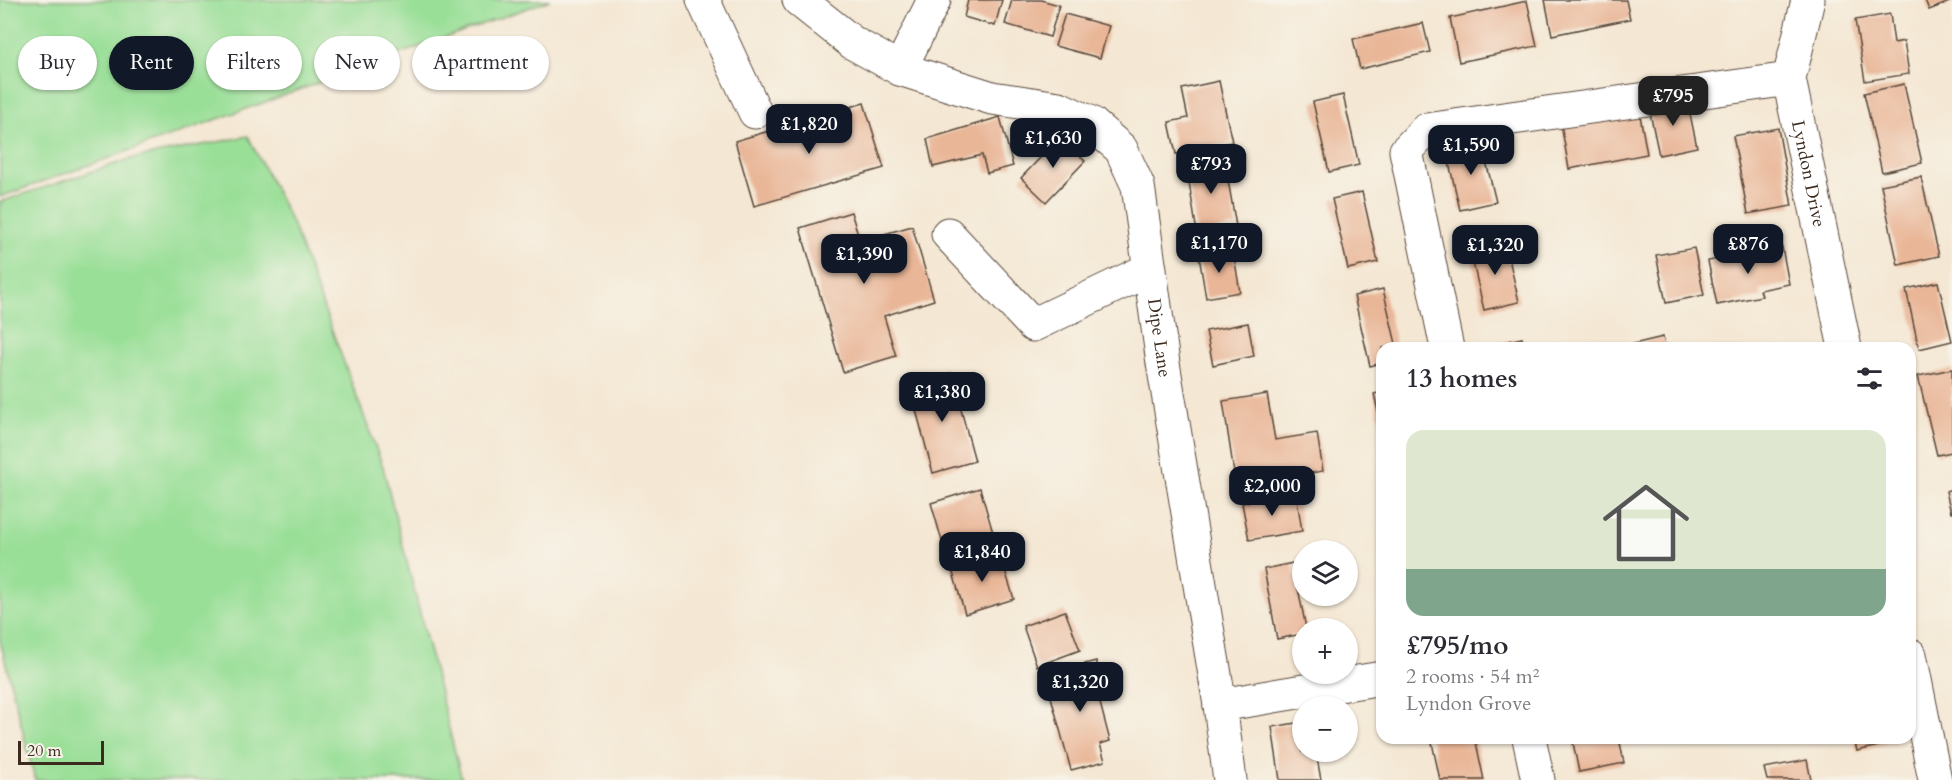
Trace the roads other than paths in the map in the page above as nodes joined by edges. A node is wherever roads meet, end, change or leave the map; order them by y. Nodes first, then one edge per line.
1 (703, 0) edge
2 (799, 0) edge
3 (934, 0) edge
4 (1808, 0) edge
5 (900, 69) junction
6 (1789, 79) junction
7 (755, 112) dead end
8 (948, 234) dead end
9 (1150, 269) junction
10 (1446, 342) edge
11 (1844, 342) edge
12 (1376, 679) edge
13 (1916, 685) edge
14 (1220, 705) junction
15 (1530, 744) edge
16 (1230, 780) edge
17 (1538, 780) edge
18 (1935, 780) edge

1 - 7 street
2 - 5 street, Dipe Lane
3 - 5 street
4 - 6 street, Lyndon Drive
5 - 9 street, Dipe Lane
6 - 10 street
6 - 11 street, Lyndon Drive
8 - 9 street
9 - 14 street, Dipe Lane
12 - 14 street
13 - 18 street
14 - 16 street, Dipe Lane
15 - 17 street

